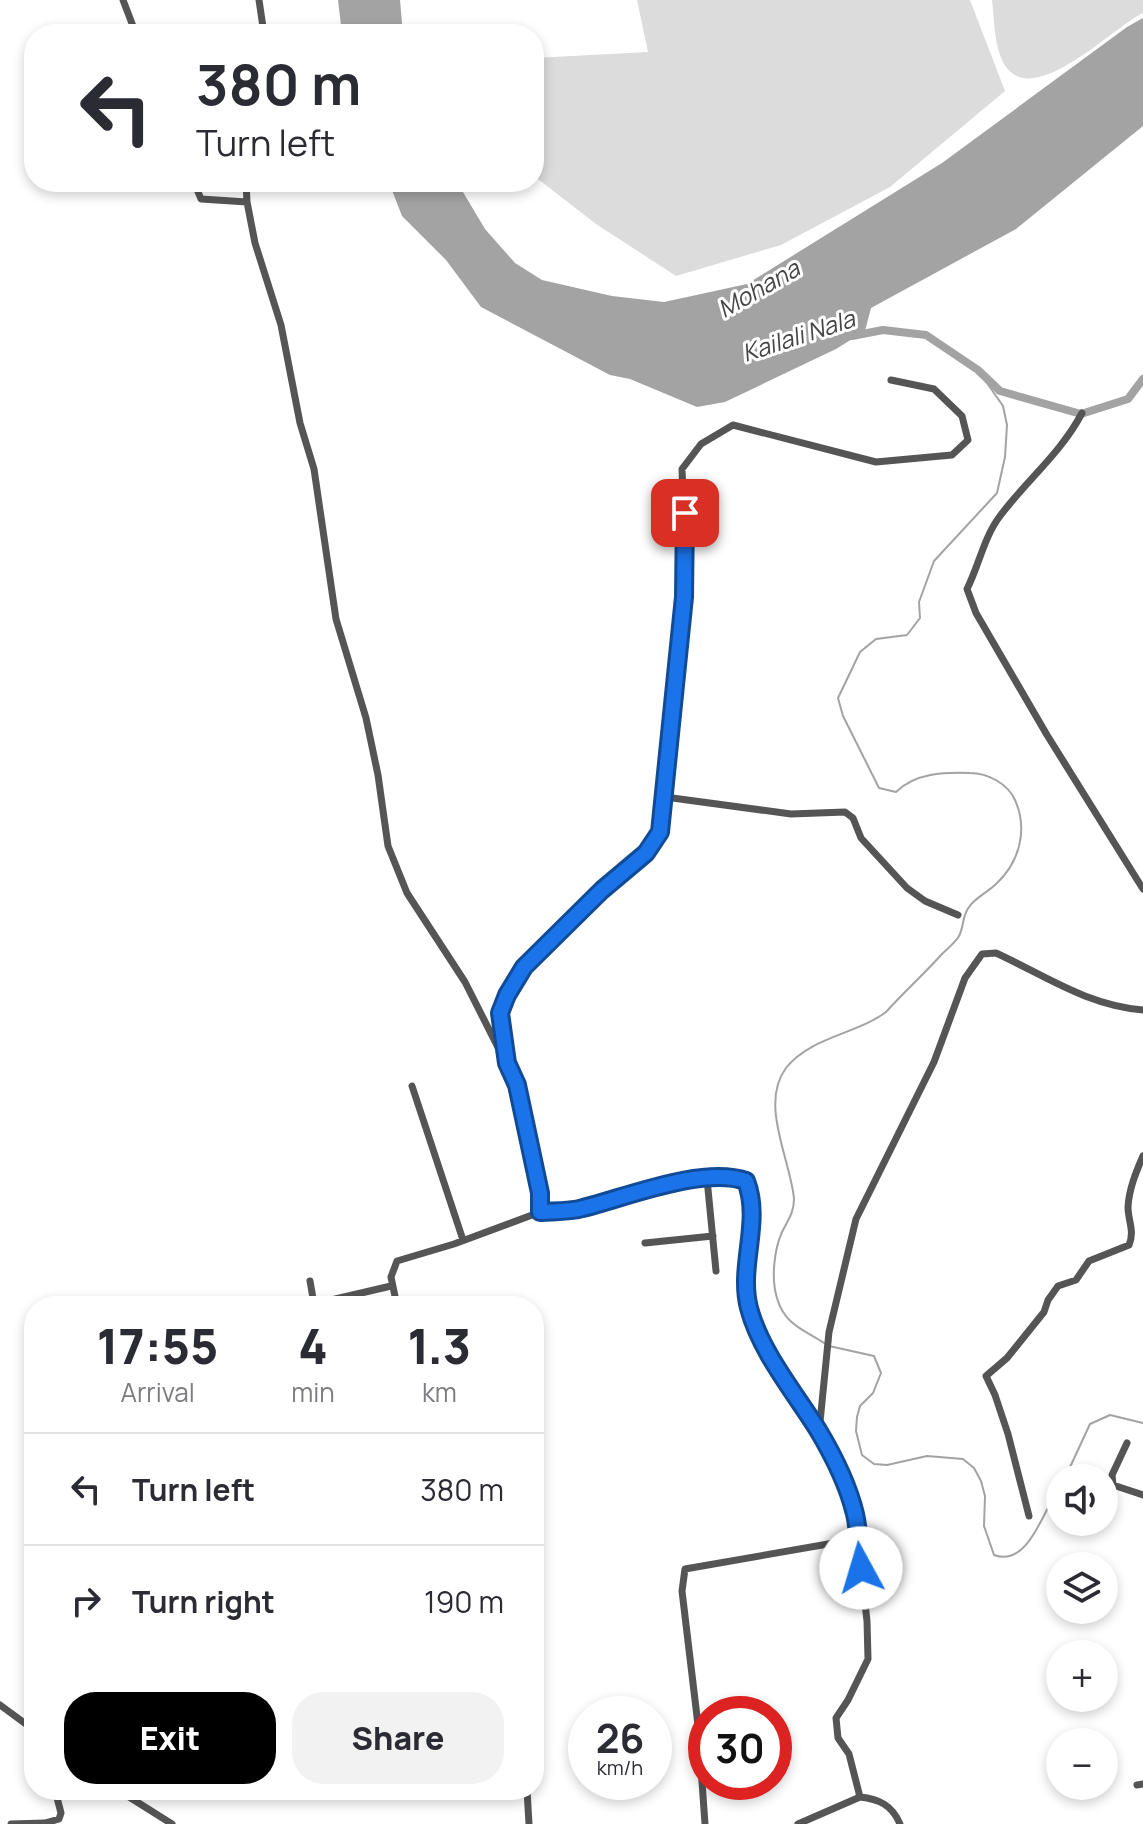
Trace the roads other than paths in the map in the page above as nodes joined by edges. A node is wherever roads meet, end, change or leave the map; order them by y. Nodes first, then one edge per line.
1 (123, 0) edge
2 (259, 0) edge
3 (132, 24) edge
4 (263, 24) edge
5 (198, 192) edge
6 (246, 192) edge
7 (247, 202) junction
8 (891, 380) dead end
9 (1082, 413) dead end
10 (665, 797) junction
11 (1143, 889) edge
12 (958, 915) dead end
13 (1143, 1010) edge
14 (507, 1063) junction
15 (412, 1086) dead end
16 (1143, 1156) edge
17 (707, 1179) junction
18 (540, 1212) junction
19 (713, 1236) junction
20 (463, 1240) junction
21 (645, 1243) dead end
22 (716, 1271) dead end
23 (310, 1281) dead end
24 (391, 1286) junction
25 (312, 1296) edge
26 (350, 1296) edge
27 (394, 1296) edge
28 (819, 1432) junction
29 (1127, 1443) dead end
30 (1143, 1495) edge
31 (1029, 1516) dead end
32 (858, 1542) junction
33 (0, 1705) edge
34 (24, 1723) edge
35 (860, 1797) junction
36 (58, 1800) edge
37 (134, 1800) edge
38 (528, 1800) edge
39 (11, 1824) edge
40 (172, 1824) edge
41 (529, 1824) edge
42 (705, 1824) edge
43 (798, 1824) edge
44 (900, 1824) edge

1 - 3 street
2 - 4 street
5 - 7 street
6 - 7 street
7 - 14 street
8 - 10 street
9 - 11 street
10 - 12 street
10 - 14 street
13 - 28 street
14 - 18 street
15 - 20 street
16 - 31 street
17 - 18 street
17 - 19 street
17 - 28 street
18 - 20 street
19 - 21 street
19 - 22 street
20 - 24 street
23 - 25 street
24 - 26 street
24 - 27 street
28 - 32 street
29 - 30 street
32 - 35 street
32 - 42 street
33 - 34 street
35 - 43 street
35 - 44 street
36 - 39 street
37 - 40 street
38 - 41 street

